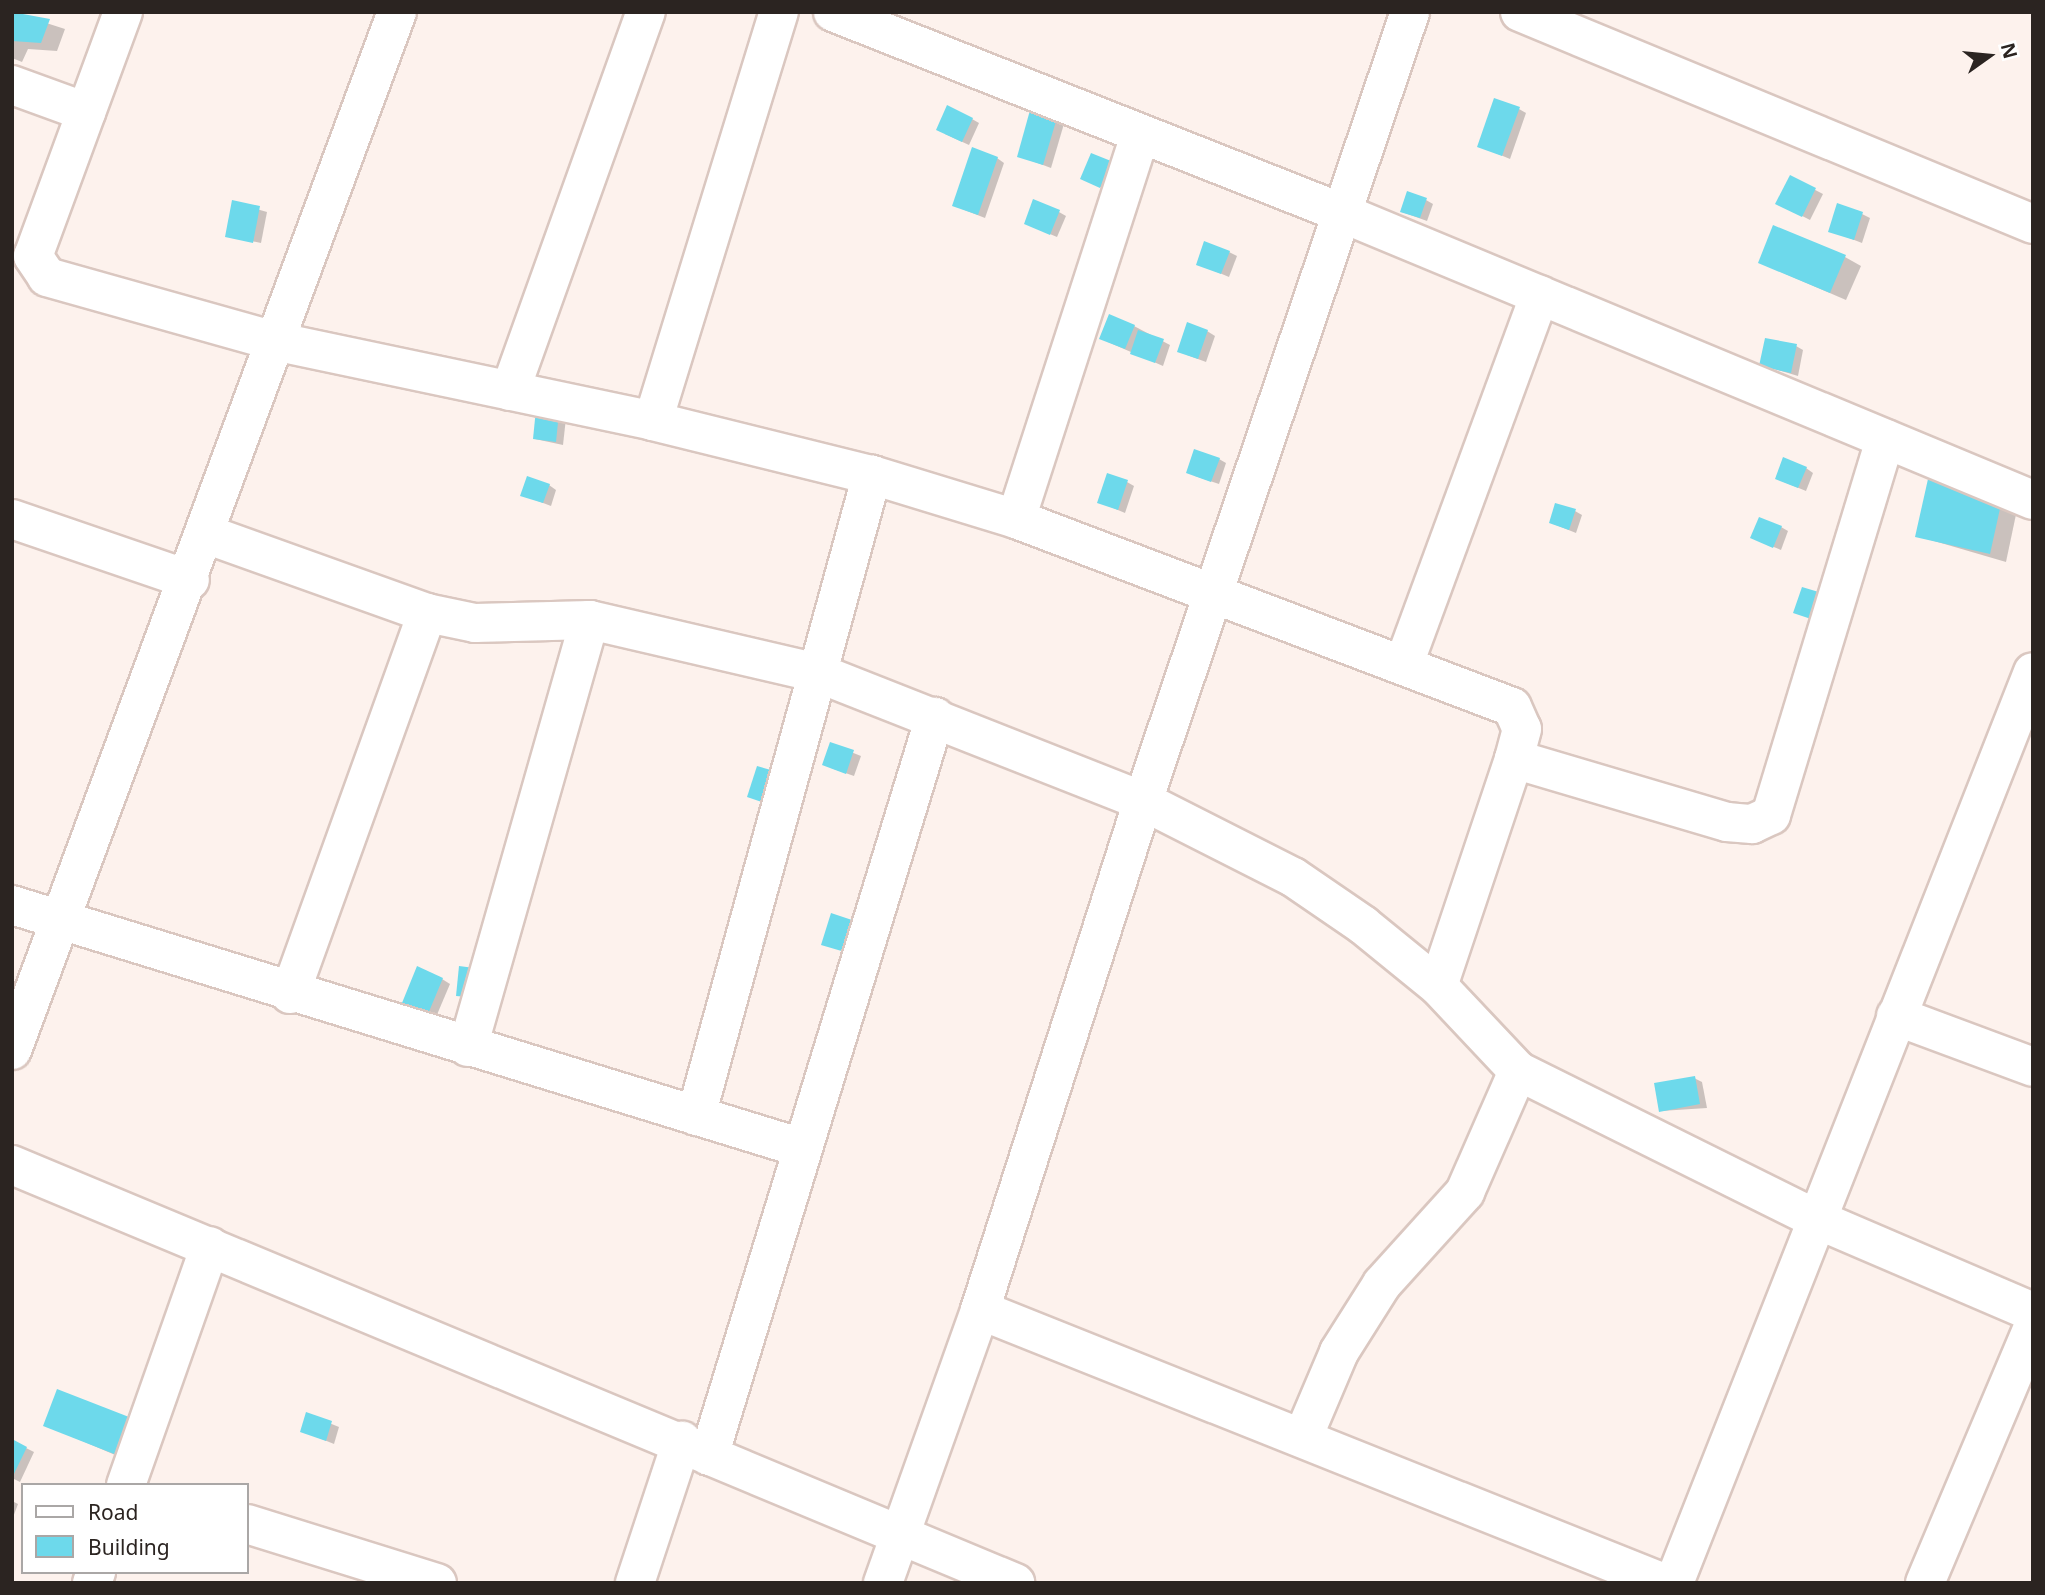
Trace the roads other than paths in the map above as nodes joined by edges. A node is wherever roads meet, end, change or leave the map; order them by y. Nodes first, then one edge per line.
1 (123, 12) edge
2 (397, 12) edge
3 (646, 12) edge
4 (779, 12) edge
5 (833, 12) edge
6 (1410, 12) edge
7 (1520, 12) edge
8 (12, 85) edge
9 (86, 112) junction
10 (1140, 134) junction
11 (1342, 214) junction
12 (2033, 225) edge
13 (1540, 295) junction
14 (279, 342) junction
15 (510, 391) junction
16 (653, 421) junction
17 (1885, 439) junction
18 (872, 475) junction
19 (2033, 500) edge
20 (12, 519) edge
21 (1016, 519) junction
22 (206, 534) junction
23 (190, 580) junction
24 (1213, 591) junction
25 (426, 613) junction
26 (590, 620) junction
27 (1405, 661) junction
28 (2033, 672) edge
29 (818, 673) junction
30 (935, 718) junction
31 (1514, 759) junction
32 (1143, 801) junction
33 (12, 905) edge
34 (60, 924) junction
35 (1438, 986) junction
36 (290, 994) junction
37 (1896, 1016) junction
38 (468, 1047) junction
39 (12, 1050) edge
40 (2033, 1067) edge
41 (1518, 1071) junction
42 (696, 1116) junction
43 (802, 1148) junction
44 (12, 1165) edge
45 (1816, 1219) junction
46 (210, 1246) junction
47 (981, 1310) junction
48 (2033, 1312) edge
49 (2033, 1327) edge
50 (1303, 1437) junction
51 (695, 1448) junction
52 (127, 1483) edge
53 (248, 1524) edge
54 (900, 1532) junction
55 (437, 1583) edge
56 (635, 1583) edge
57 (883, 1583) edge
58 (1015, 1583) edge
59 (1664, 1583) edge
60 (1674, 1583) edge
61 (1925, 1583) edge

1 - 9 street
2 - 14 street
3 - 15 street
4 - 16 street
5 - 10 street
6 - 11 street
7 - 12 street
8 - 9 street
9 - 14 street
10 - 11 street
10 - 21 street
11 - 13 street
11 - 24 street
13 - 17 street
13 - 27 street
14 - 15 street
14 - 22 street
15 - 16 street
16 - 18 street
17 - 19 street
17 - 31 street
18 - 21 street
18 - 29 street
20 - 23 street
21 - 24 street
22 - 23 street
22 - 25 street
23 - 34 street
24 - 27 street
24 - 32 street
25 - 26 street
25 - 36 street
26 - 29 street
26 - 38 street
27 - 31 street
28 - 37 street
29 - 30 street
29 - 42 street
30 - 32 street
30 - 43 street
31 - 35 street
32 - 35 street
32 - 47 street
33 - 34 street
34 - 36 street
34 - 39 street
35 - 41 street
36 - 38 street
37 - 40 street
37 - 45 street
38 - 42 street
41 - 45 street
41 - 50 street
42 - 43 street
43 - 51 street
44 - 46 street
45 - 48 street
45 - 60 street
46 - 51 street
46 - 52 street
47 - 50 street
47 - 54 street
49 - 61 street
50 - 59 street
51 - 54 street
51 - 56 street
53 - 55 street
54 - 57 street
54 - 58 street

